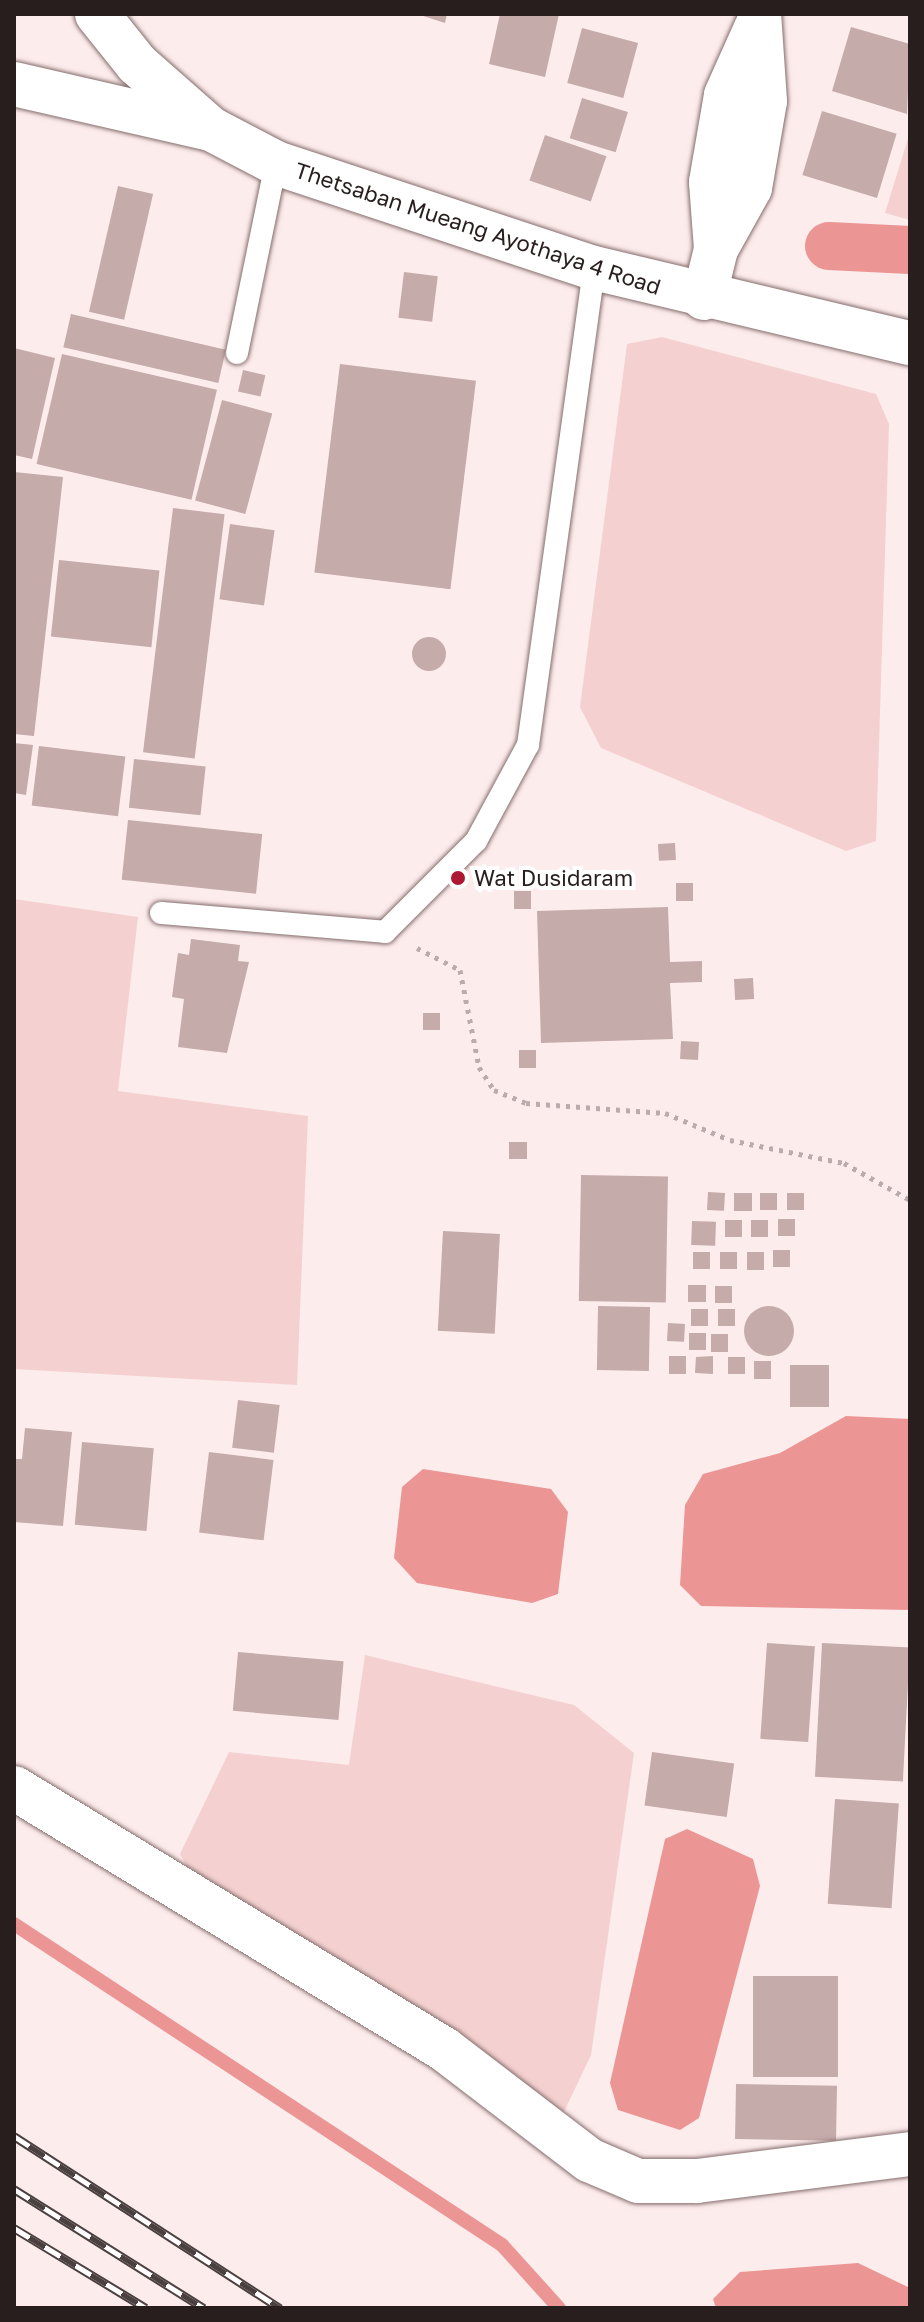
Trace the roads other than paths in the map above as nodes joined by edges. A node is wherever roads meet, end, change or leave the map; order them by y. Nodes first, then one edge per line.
1 (97, 14) edge
2 (759, 18) edge
3 (14, 84) edge
4 (211, 129) junction
5 (276, 163) junction
6 (594, 268) junction
7 (704, 298) junction
8 (910, 343) edge
9 (237, 353) dead end
10 (161, 913) dead end
11 (14, 1788) edge
12 (910, 2154) edge

1 - 4 street, Thetsaban Mueang Ayothaya 4 Road
2 - 7 street
3 - 4 street
4 - 5 street, Thetsaban Mueang Ayothaya 4 Road
5 - 6 street, Thetsaban Mueang Ayothaya 4 Road
5 - 9 lane
6 - 7 street, Thetsaban Mueang Ayothaya 4 Road
6 - 10 lane
7 - 8 street, Thetsaban Mueang Ayothaya 4 Road
11 - 12 street

